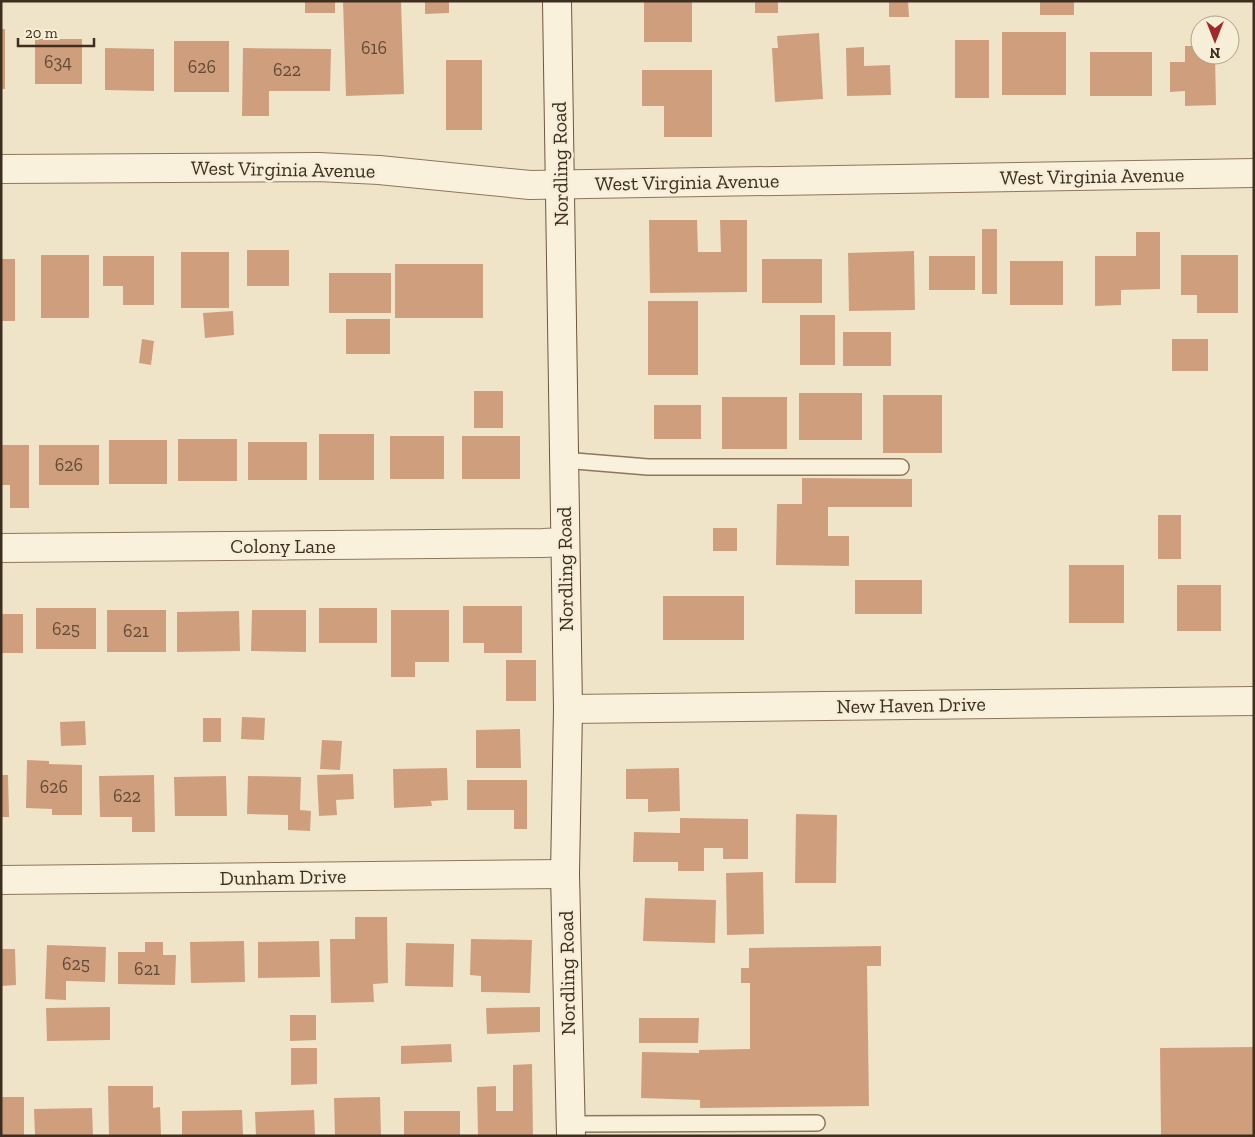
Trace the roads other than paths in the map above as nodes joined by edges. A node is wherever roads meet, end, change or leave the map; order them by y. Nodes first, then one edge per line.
1 (557, 1) edge
2 (1, 169) edge
3 (1254, 173) edge
4 (561, 184) junction
5 (564, 460) junction
6 (901, 467) dead end
7 (564, 542) junction
8 (1, 548) edge
9 (1254, 701) edge
10 (568, 709) junction
11 (565, 874) junction
12 (1, 880) edge
13 (817, 1123) dead end
14 (571, 1130) edge

1 - 4 street, Nordling Road
2 - 4 street, West Virginia Avenue
3 - 4 street, West Virginia Avenue
4 - 5 street, Nordling Road
5 - 6 lane
5 - 7 street, Nordling Road
7 - 8 street, Colony Lane
7 - 10 street, Nordling Road
9 - 10 street, New Haven Drive
10 - 11 street, Nordling Road
11 - 12 street, Dunham Drive
11 - 14 street, Nordling Road
13 - 14 lane

